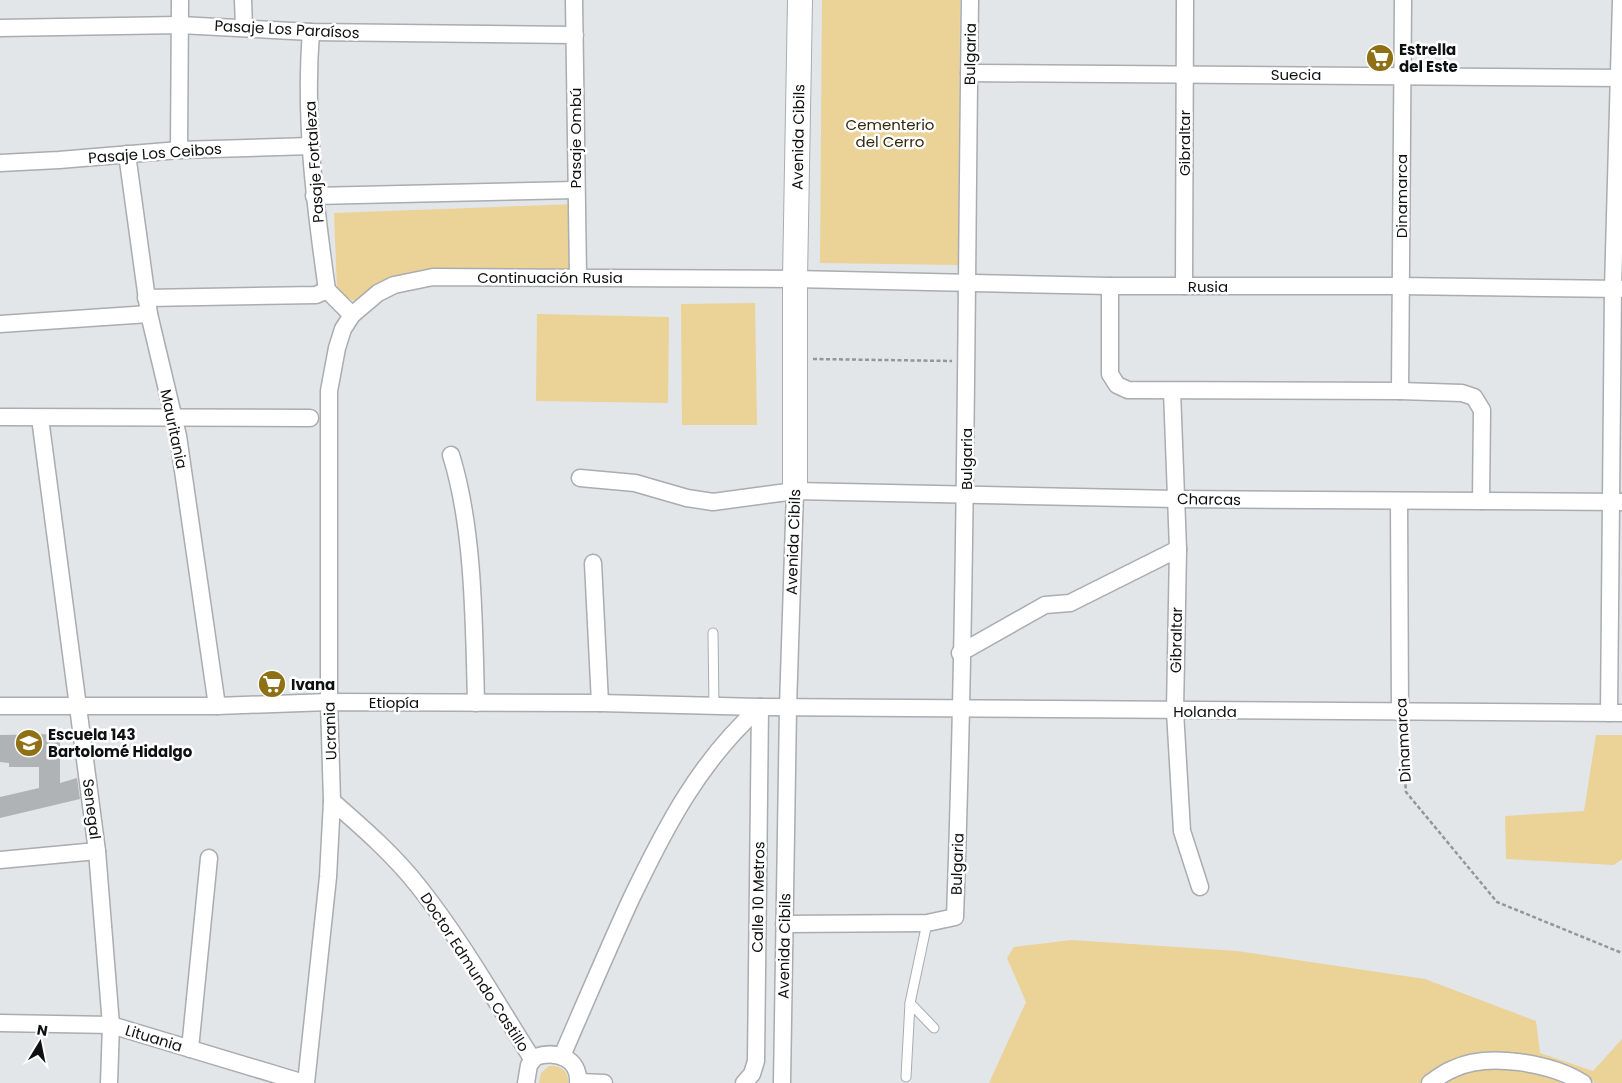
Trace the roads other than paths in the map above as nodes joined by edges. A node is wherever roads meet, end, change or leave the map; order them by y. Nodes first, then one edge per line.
1 (180, 0) edge
2 (242, 0) edge
3 (574, 0) edge
4 (800, 0) edge
5 (970, 0) edge
6 (1185, 0) edge
7 (1403, 0) edge
8 (1620, 0) edge
9 (180, 25) junction
10 (244, 27) junction
11 (0, 28) edge
12 (311, 32) junction
13 (575, 35) junction
14 (969, 73) junction
15 (1184, 73) junction
16 (1402, 75) junction
17 (1620, 78) edge
18 (311, 146) junction
19 (179, 150) junction
20 (127, 154) junction
21 (0, 163) edge
22 (575, 190) junction
23 (314, 196) junction
24 (578, 276) junction
25 (795, 279) junction
26 (966, 283) junction
27 (1110, 286) junction
28 (1184, 286) junction
29 (1400, 286) junction
30 (1618, 289) edge
31 (327, 290) junction
32 (147, 306) junction
33 (352, 315) junction
34 (0, 324) edge
35 (337, 348) joint
36 (1172, 391) junction
37 (1400, 391) junction
38 (0, 417) edge
39 (174, 417) junction
40 (40, 418) junction
41 (310, 418) dead end
42 (451, 455) dead end
43 (580, 478) dead end
44 (795, 491) junction
45 (966, 495) junction
46 (1176, 498) junction
47 (1399, 500) junction
48 (1481, 501) junction
49 (1617, 502) edge
50 (1178, 549) junction
51 (593, 563) dead end
52 (713, 633) dead end
53 (960, 653) junction
54 (329, 702) junction
55 (476, 703) junction
56 (600, 703) junction
57 (0, 706) edge
58 (79, 706) junction
59 (217, 706) junction
60 (714, 707) junction
61 (760, 707) junction
62 (788, 707) junction
63 (960, 709) junction
64 (1175, 711) junction
65 (1400, 713) junction
66 (1615, 713) edge
67 (332, 801) junction
68 (97, 851) junction
69 (209, 858) dead end
70 (0, 860) edge
71 (1200, 887) dead end
72 (927, 923) junction
73 (784, 924) junction
74 (910, 1003) junction
75 (0, 1023) edge
76 (111, 1025) junction
77 (934, 1028) dead end
78 (190, 1049) junction
79 (562, 1056) junction
80 (533, 1060) junction
81 (906, 1077) dead end
82 (578, 1082) edge
83 (109, 1083) edge
84 (305, 1083) edge
85 (526, 1083) edge
86 (604, 1083) edge
87 (744, 1083) edge
88 (782, 1083) edge
89 (1430, 1083) edge
90 (1583, 1083) edge

1 - 9 street
2 - 10 street
3 - 13 street, Pasaje Ombú
4 - 25 street, Avenida Cibils
5 - 14 street, Bulgaria
6 - 15 street, Gibraltar
7 - 16 street, Dinamarca
8 - 17 street
9 - 10 street, Pasaje Los Paraísos
9 - 11 street, Pasaje Los Paraísos
9 - 19 street
10 - 12 street, Pasaje Los Paraísos
12 - 13 street, Pasaje Los Paraísos
12 - 18 street, Pasaje Fortaleza
13 - 22 street, Pasaje Ombú
14 - 15 street, Suecia
14 - 26 street, Bulgaria
15 - 16 street, Suecia
15 - 28 street, Gibraltar
16 - 17 street, Suecia
16 - 29 street, Dinamarca
17 - 30 street
18 - 19 street, Pasaje Los Ceibos
18 - 23 street, Pasaje Fortaleza
19 - 20 street, Pasaje Los Ceibos
20 - 21 street, Pasaje Los Ceibos
20 - 32 street, Mauritania
22 - 23 street
22 - 24 street, Pasaje Ombú
23 - 31 street, Pasaje Fortaleza
24 - 25 street, Continuación Rusia
24 - 33 street, Continuación Rusia
25 - 26 street, Rusia
25 - 44 street, Avenida Cibils
26 - 27 street, Rusia
26 - 45 street, Bulgaria
27 - 28 street, Rusia
27 - 36 street
28 - 29 street, Rusia
29 - 30 street, Rusia
29 - 37 street, Dinamarca
30 - 49 street
31 - 32 street
31 - 33 street
32 - 34 street
32 - 39 street, Mauritania
33 - 35 street, Continuación Rusia
35 - 54 street, Ucrania
36 - 37 street
36 - 46 street, Gibraltar
37 - 48 street
38 - 40 street
39 - 40 street
39 - 41 street
39 - 59 street, Mauritania
40 - 58 street, Senegal
42 - 55 street
43 - 44 street, Charcas
44 - 45 street, Charcas
44 - 62 street, Avenida Cibils
45 - 46 street, Charcas
45 - 53 street, Bulgaria
46 - 47 street, Charcas
46 - 50 street, Gibraltar
47 - 48 street, Charcas
47 - 65 street, Dinamarca
48 - 49 street, Charcas
49 - 66 street
50 - 53 street
50 - 64 street, Gibraltar
51 - 56 street
52 - 60 lane
53 - 63 street, Bulgaria
54 - 55 street, Etiopía
54 - 59 street, Etiopía
54 - 67 street, Ucrania
55 - 56 street, Etiopía
56 - 60 street, Etiopía
57 - 58 street, Etiopía
58 - 59 street, Etiopía
58 - 68 street, Senegal
60 - 61 street, Etiopía
61 - 62 street, Etiopía
61 - 79 street
61 - 87 street, Calle 10 Metros
62 - 63 street, Holanda
62 - 73 street, Avenida Cibils
63 - 64 street, Holanda
63 - 72 street, Bulgaria
64 - 65 street, Holanda
64 - 71 street, Gibraltar
65 - 66 street, Holanda
67 - 80 street, Doctor Edmundo Castillo
67 - 84 street, Ucrania
68 - 70 street
68 - 76 street, Senegal
69 - 78 street
72 - 73 street
72 - 74 lane
73 - 88 street, Avenida Cibils
74 - 77 lane
74 - 81 lane
75 - 76 street, Lituania
76 - 78 street, Lituania
76 - 83 street, Senegal
78 - 84 street, Lituania
79 - 80 street
79 - 82 street
80 - 85 street
82 - 86 street
89 - 90 street

